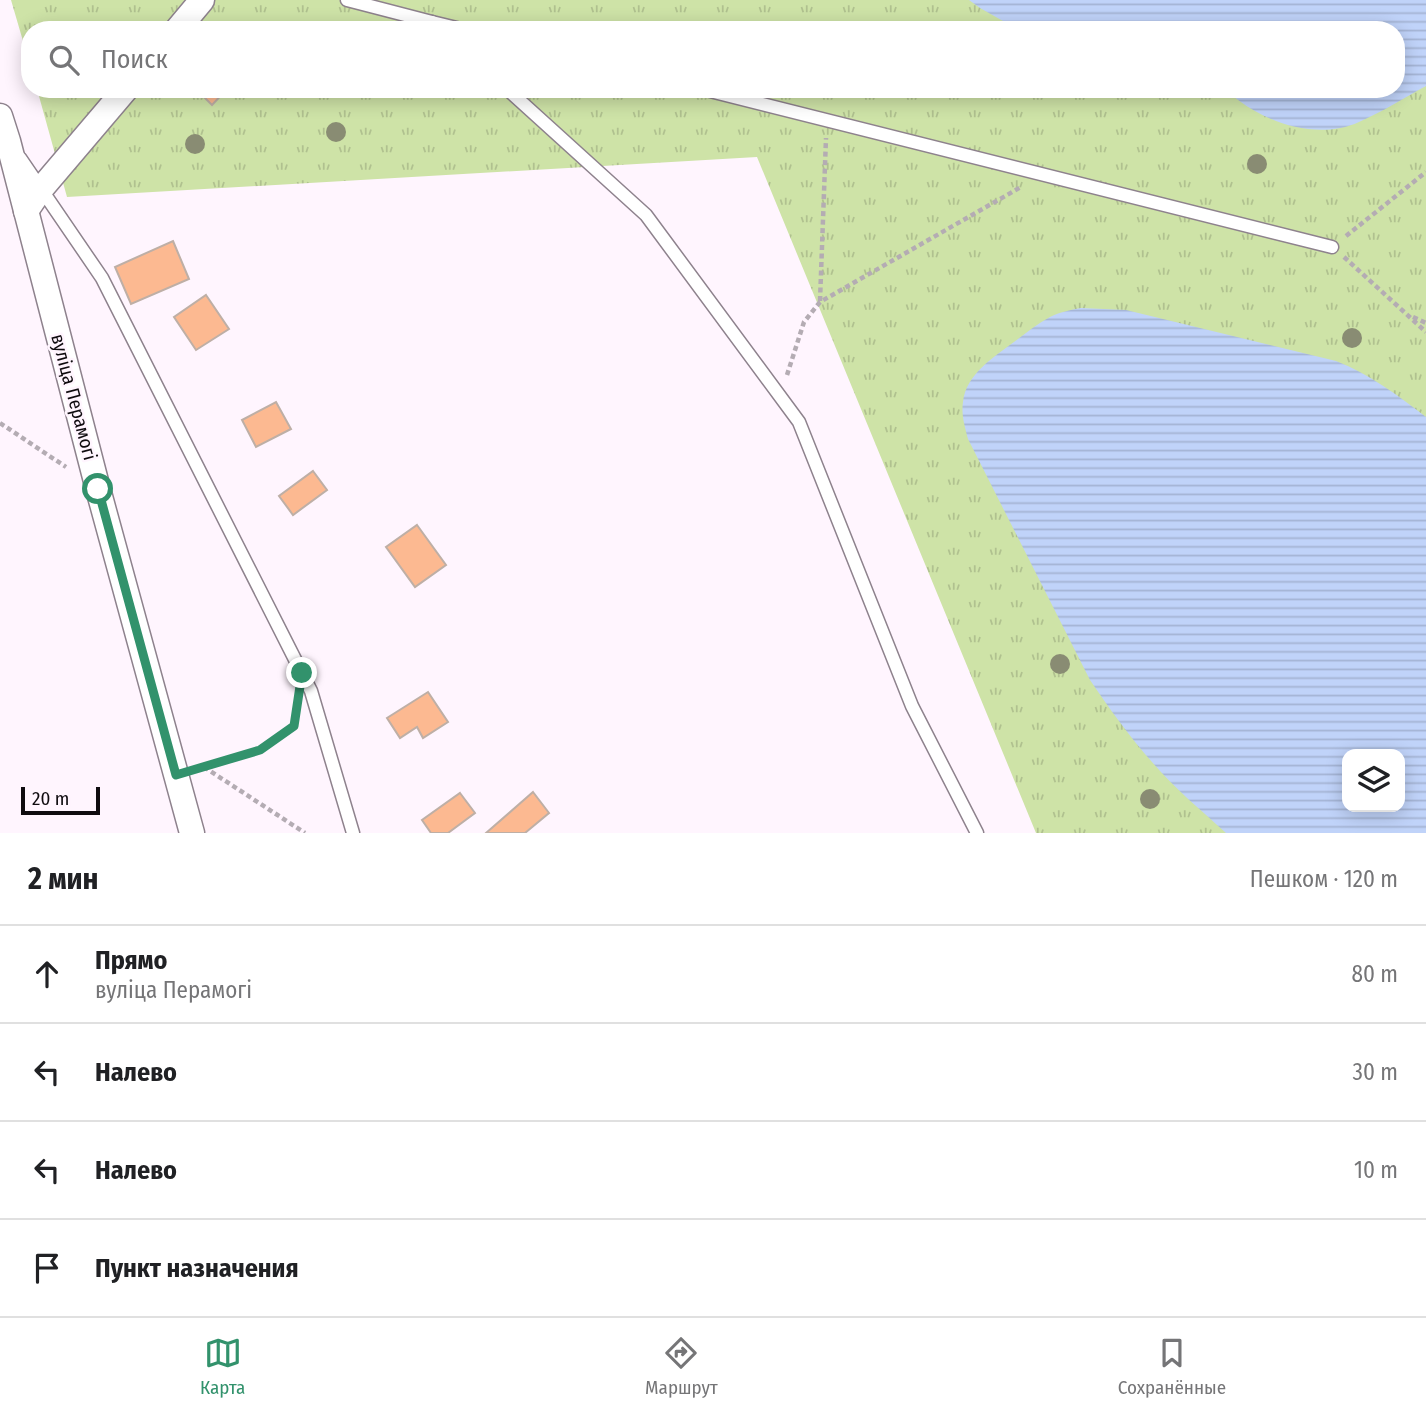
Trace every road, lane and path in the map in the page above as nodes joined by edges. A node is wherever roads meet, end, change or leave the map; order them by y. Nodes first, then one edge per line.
1 (202, 0) edge
2 (347, 0) edge
3 (184, 21) edge
4 (419, 21) edge
5 (118, 98) edge
6 (517, 98) edge
7 (737, 98) edge
8 (0, 116) edge
9 (827, 121) junction
10 (8, 141) junction
11 (1426, 172) edge
12 (1043, 175) junction
13 (41, 189) junction
14 (26, 211) junction
15 (1332, 247) junction
16 (820, 302) junction
17 (1406, 313) junction
18 (1426, 323) edge
19 (1426, 332) edge
20 (780, 397) junction
21 (0, 423) edge
22 (98, 489) junction
23 (302, 673) junction
24 (203, 767) junction
25 (176, 775) junction
26 (192, 833) edge
27 (305, 833) edge
28 (353, 833) edge
29 (977, 833) edge

1 - 3 street
2 - 4 lane
5 - 13 street
6 - 20 lane
7 - 9 lane
8 - 10 street, вуліца Перамогі
9 - 12 lane
9 - 16 path
10 - 13 lane
10 - 14 street, вуліца Перамогі
11 - 15 path
12 - 15 lane
12 - 16 path
13 - 14 street
13 - 23 lane
14 - 22 street, вуліца Перамогі
15 - 17 path
16 - 20 path
17 - 18 path
17 - 19 path
20 - 29 lane
21 - 22 path
22 - 25 street, вуліца Перамогі
23 - 24 path
23 - 28 lane
24 - 25 path
24 - 27 path
25 - 26 street, вуліца Перамогі

